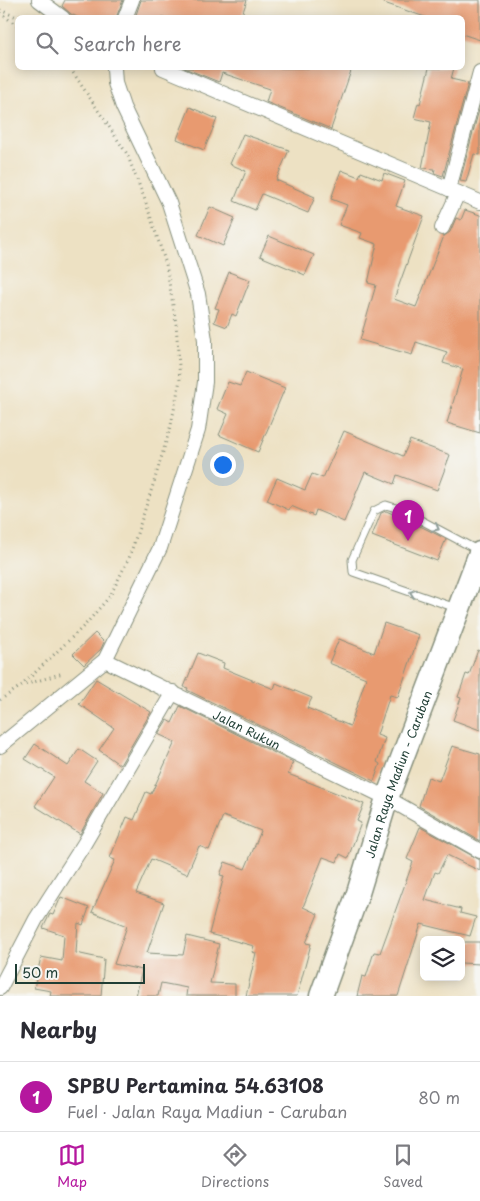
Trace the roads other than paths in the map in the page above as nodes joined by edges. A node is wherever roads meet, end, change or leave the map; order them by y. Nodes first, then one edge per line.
1 (39, 0) edge
2 (132, 0) edge
3 (59, 15) edge
4 (126, 15) edge
5 (114, 70) edge
6 (168, 70) edge
7 (480, 72) edge
8 (453, 191) junction
9 (480, 202) edge
10 (442, 228) dead end
11 (480, 552) edge
12 (459, 609) junction
13 (105, 660) junction
14 (173, 692) junction
15 (0, 746) edge
16 (387, 798) junction
17 (480, 851) edge
18 (0, 988) edge
19 (321, 996) edge

1 - 3 street
2 - 4 street
5 - 13 street
6 - 8 street
7 - 8 street
8 - 9 street
8 - 10 street
11 - 12 highway, Jalan Raya Madiun - Caruban
12 -> 11 lane
12 - 16 highway, Jalan Raya Madiun - Caruban
13 - 14 street, Jalan Rukun
13 - 15 street
14 - 16 street, Jalan Rukun
14 - 18 street
16 - 17 street, Jalan Rukun
16 - 19 highway, Jalan Raya Madiun - Caruban

